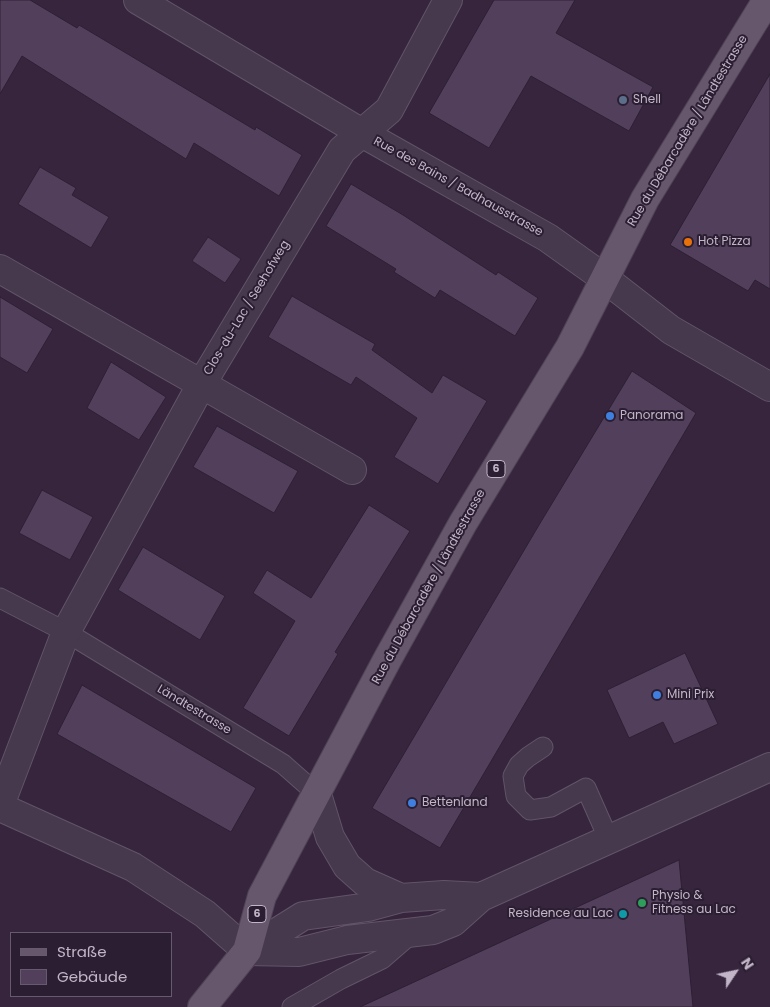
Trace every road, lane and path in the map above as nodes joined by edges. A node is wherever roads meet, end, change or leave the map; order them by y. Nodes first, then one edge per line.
1 (138, 0) edge
2 (448, 0) edge
3 (766, 6) edge
4 (362, 133) junction
5 (0, 269) edge
6 (604, 278) junction
7 (201, 386) junction
8 (770, 387) edge
9 (352, 470) dead end
10 (0, 598) edge
11 (66, 632) junction
12 (543, 748) dead end
13 (770, 767) edge
14 (317, 794) junction
15 (0, 806) edge
16 (609, 840) junction
17 (482, 897) junction
18 (401, 898) junction
19 (412, 933) junction
20 (247, 951) junction
21 (202, 1007) edge
22 (292, 1007) edge

1 - 4 street, Rue des Bains / Badhausstrasse
2 - 4 street, Clos-du-Lac / Seehofweg
3 - 6 main road, Rue du Débarcadère / Ländtestrasse / 6
4 - 6 street, Rue des Bains / Badhausstrasse
4 - 7 street, Clos-du-Lac / Seehofweg
5 - 7 street
6 - 8 street, Rue des Bains / Badhausstrasse
6 - 14 main road, Rue du Débarcadère / Ländtestrasse / 6
7 - 9 street
7 - 11 street, Clos-du-Lac / Seehofweg
10 - 11 lane
11 - 14 lane, Ländtestrasse
11 - 15 street, Clos-du-Lac / Seehofweg
12 - 16 lane
13 - 16 street
14 - 18 street
14 - 20 main road, Rue du Débarcadère / Ländtestrasse / 6
15 - 20 street
16 - 17 street
17 - 18 street
17 - 19 street
18 - 20 street
19 - 20 street
19 - 22 lane
20 - 21 main road, 6

